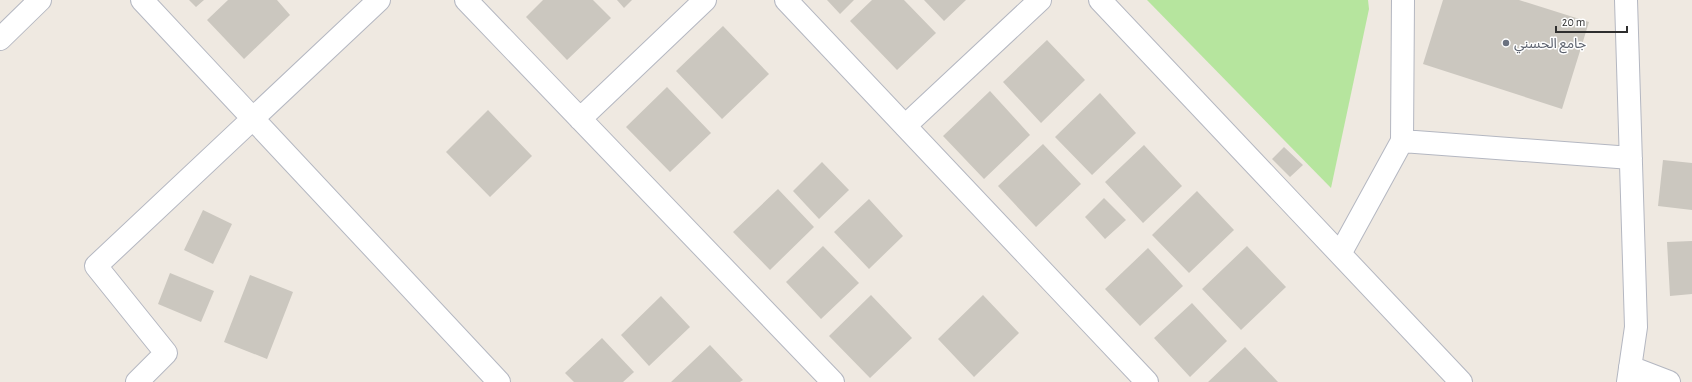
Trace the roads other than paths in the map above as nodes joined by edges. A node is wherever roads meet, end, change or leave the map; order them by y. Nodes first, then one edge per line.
1 (40, 0) edge
2 (142, 0) edge
3 (379, 0) edge
4 (466, 0) edge
5 (705, 0) edge
6 (786, 0) edge
7 (1040, 0) edge
8 (1100, 0) edge
9 (1404, 0) edge
10 (1626, 0) edge
11 (0, 39) edge
12 (252, 118) junction
13 (580, 119) junction
14 (905, 126) junction
15 (1402, 141) junction
16 (1631, 158) junction
17 (1340, 254) junction
18 (1629, 374) edge
19 (137, 382) edge
20 (499, 382) edge
21 (833, 382) edge
22 (1147, 382) edge
23 (1461, 382) edge
24 (1669, 382) edge

1 - 11 street
2 - 12 street
3 - 12 street
4 - 13 street
5 - 13 street
6 - 14 street
7 - 14 street
8 - 17 street
9 - 15 street
10 - 16 street
12 - 19 street
12 - 20 street
13 - 21 street
14 - 22 street
15 - 16 street
15 - 17 street
16 - 18 street
17 - 23 street
18 - 24 street

